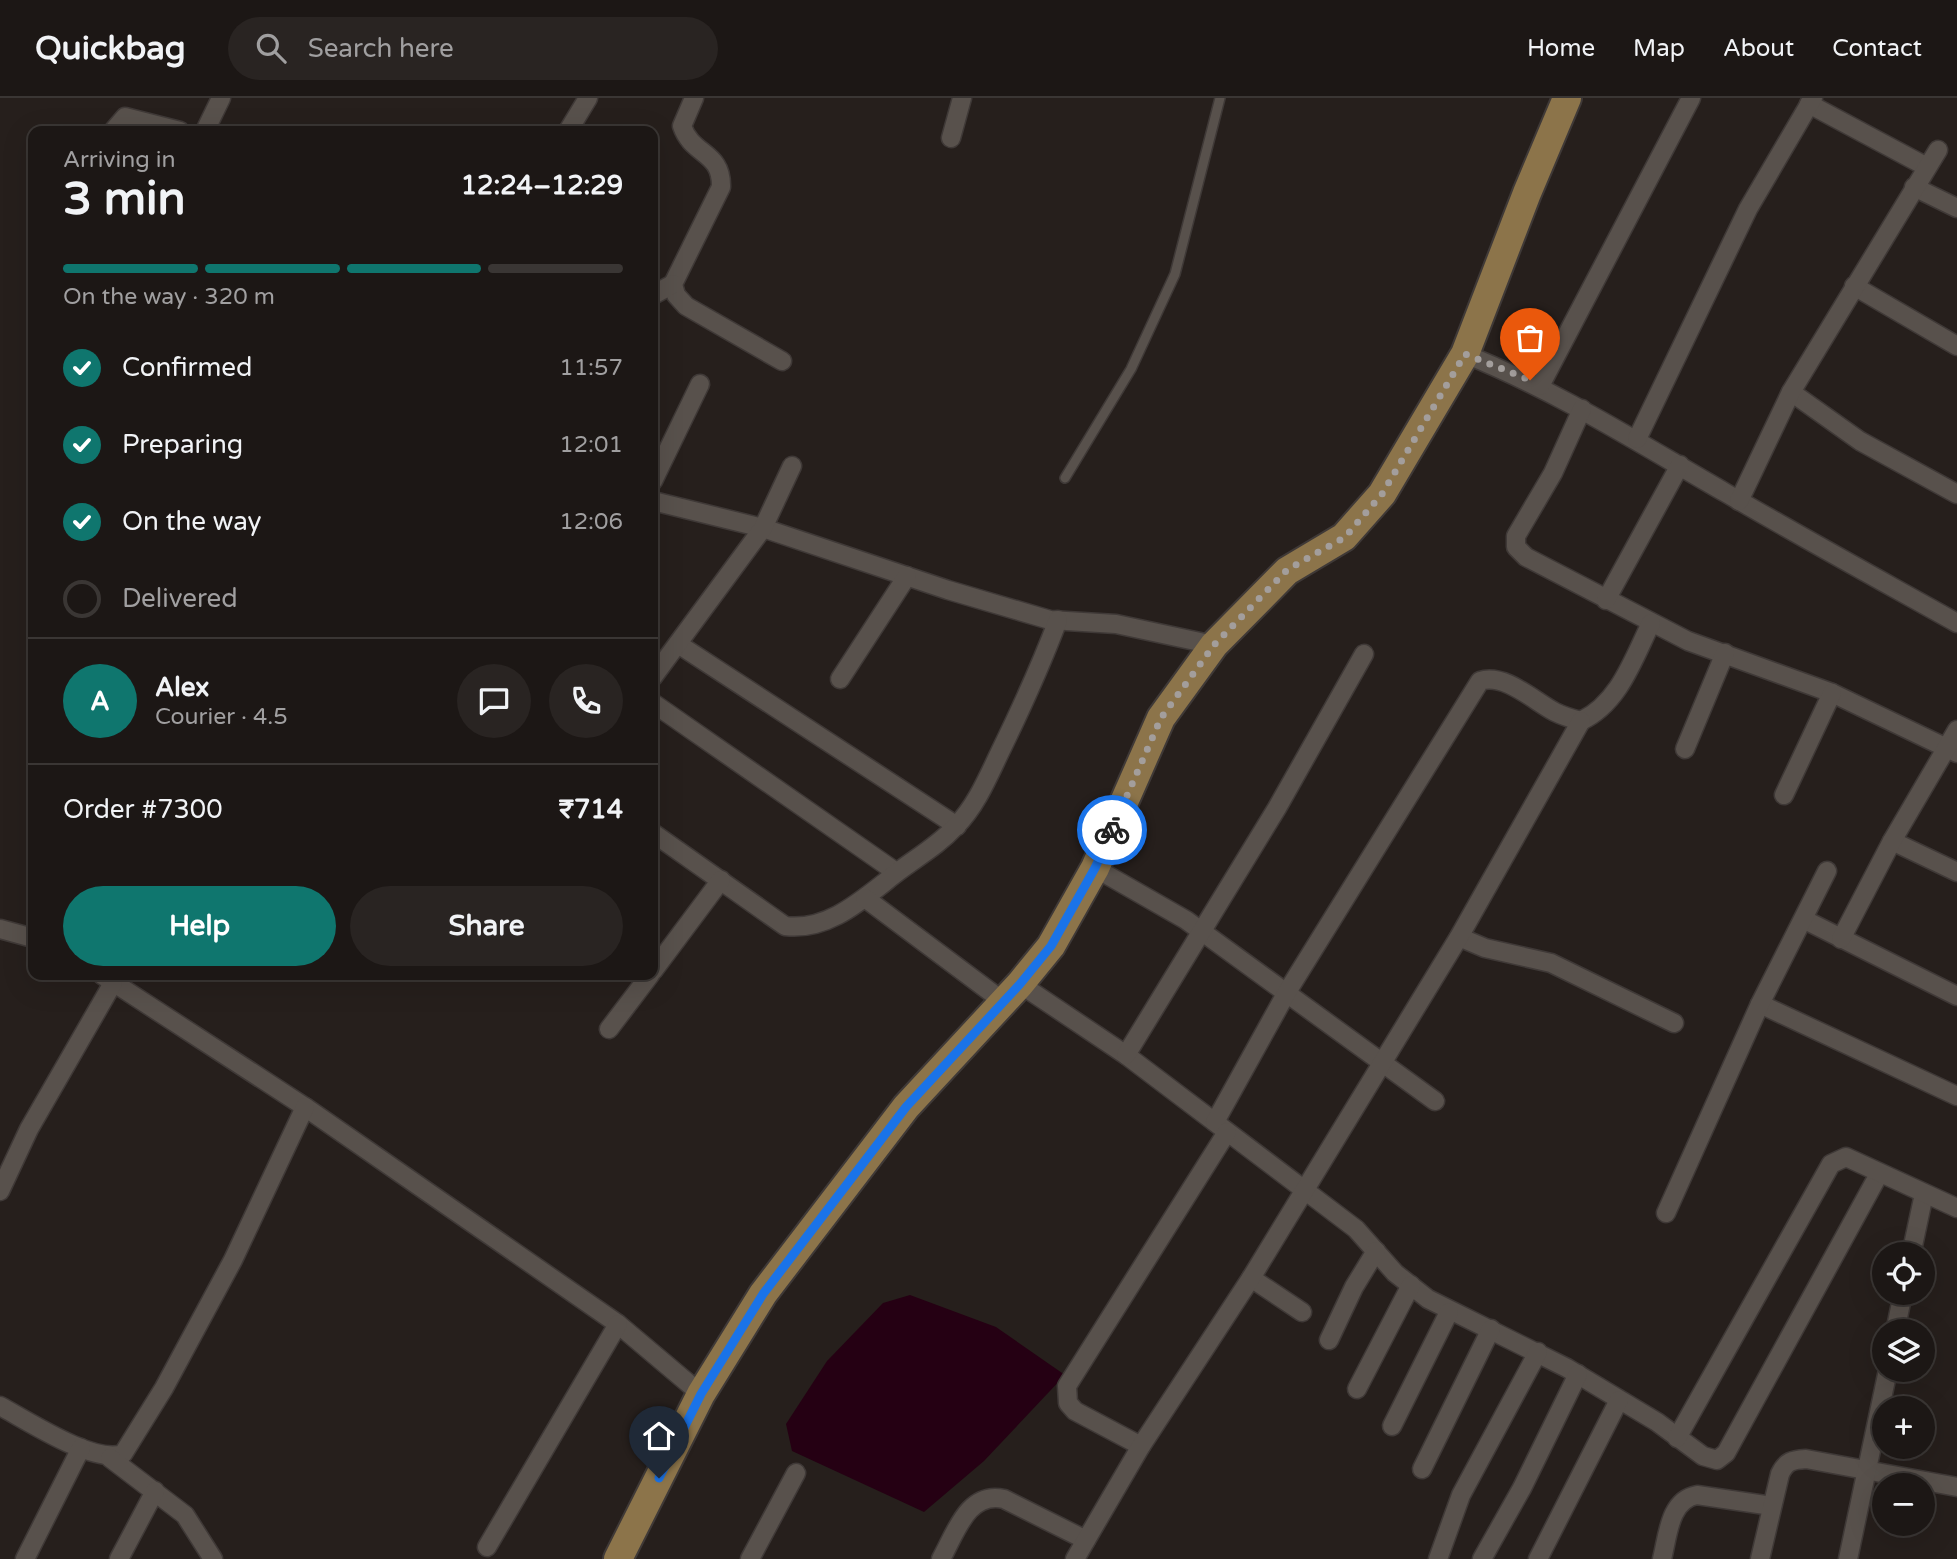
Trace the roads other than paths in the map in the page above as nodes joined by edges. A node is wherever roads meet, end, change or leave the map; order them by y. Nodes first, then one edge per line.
1 (221, 98) edge
2 (588, 98) edge
3 (694, 98) edge
4 (962, 98) edge
5 (1220, 98) edge
6 (1552, 98) edge
7 (1567, 98) edge
8 (1691, 98) edge
9 (1811, 101) edge
10 (117, 126) edge
11 (160, 126) edge
12 (207, 126) edge
13 (571, 126) edge
14 (951, 138) dead end
15 (1938, 150) dead end
16 (1927, 167) junction
17 (1914, 187) junction
18 (1527, 193) junction
19 (1957, 208) edge
20 (673, 284) junction
21 (1854, 285) junction
22 (658, 292) edge
23 (1957, 346) edge
24 (1465, 354) junction
25 (782, 361) dead end
26 (700, 384) dead end
27 (1540, 386) junction
28 (1791, 392) junction
29 (1582, 409) junction
30 (1637, 439) junction
31 (1680, 465) junction
32 (792, 466) dead end
33 (658, 471) edge
34 (1065, 478) dead end
35 (1957, 494) edge
36 (1739, 501) junction
37 (658, 502) edge
38 (763, 528) junction
39 (907, 576) junction
40 (1606, 600) junction
41 (1058, 620) junction
42 (1651, 623) junction
43 (1957, 623) edge
44 (678, 644) junction
45 (1214, 645) junction
46 (1725, 653) junction
47 (1364, 654) dead end
48 (658, 670) edge
49 (840, 679) dead end
50 (1832, 693) junction
51 (658, 707) edge
52 (1581, 722) junction
53 (1957, 730) edge
54 (1685, 749) dead end
55 (1952, 751) edge
56 (1784, 794) dead end
57 (957, 826) junction
58 (658, 836) edge
59 (1892, 842) junction
60 (1095, 868) junction
61 (1827, 871) dead end
62 (896, 872) junction
63 (1957, 872) edge
64 (721, 880) junction
65 (865, 898) junction
66 (1805, 920) junction
67 (0, 929) edge
68 (1203, 932) junction
69 (28, 937) edge
70 (1459, 937) junction
71 (1841, 939) junction
72 (658, 964) edge
73 (107, 980) edge
74 (110, 980) edge
75 (646, 980) edge
76 (1287, 992) junction
77 (1012, 993) junction
78 (1957, 996) edge
79 (1760, 1004) junction
80 (1674, 1023) dead end
81 (609, 1029) dead end
82 (1126, 1055) junction
83 (1380, 1064) junction
84 (1957, 1096) edge
85 (1435, 1101) dead end
86 (305, 1107) junction
87 (1221, 1127) junction
88 (1879, 1174) junction
89 (1304, 1189) junction
90 (0, 1191) edge
91 (1924, 1194) junction
92 (1957, 1208) edge
93 (1666, 1213) dead end
94 (1914, 1242) edge
95 (1376, 1251) junction
96 (1251, 1278) junction
97 (1411, 1284) junction
98 (1302, 1312) dead end
99 (1449, 1312) junction
100 (618, 1324) junction
101 (1491, 1329) junction
102 (1329, 1340) dead end
103 (1538, 1352) junction
104 (1578, 1374) junction
105 (1886, 1382) edge
106 (1357, 1389) dead end
107 (701, 1394) junction
108 (1619, 1400) junction
109 (0, 1406) edge
110 (1392, 1426) dead end
111 (1677, 1438) junction
112 (1141, 1446) junction
113 (81, 1448) junction
114 (110, 1458) junction
115 (1422, 1469) dead end
116 (1868, 1470) junction
117 (796, 1473) dead end
118 (1957, 1487) edge
119 (155, 1491) junction
120 (1772, 1506) junction
121 (1086, 1540) junction
122 (487, 1547) dead end
123 (755, 1557) edge
124 (25, 1559) edge
125 (120, 1559) edge
126 (213, 1559) edge
127 (618, 1559) edge
128 (942, 1559) edge
129 (1075, 1559) edge
130 (1438, 1559) edge
131 (1482, 1559) edge
132 (1538, 1559) edge
133 (1662, 1559) edge
134 (1760, 1559) edge
135 (1848, 1559) edge

1 - 12 street
2 - 13 street
3 - 20 street
4 - 14 street
5 - 34 lane
6 - 18 main road
7 - 18 main road
8 - 27 street
9 - 16 street
9 - 30 street
10 - 11 street
15 - 16 street
16 - 17 street
17 - 19 street
17 - 21 street
18 - 24 main road
20 - 22 street
20 - 25 street
21 - 23 street
21 - 28 street
24 - 27 street
24 - 45 main road
26 - 33 street
27 - 29 street
28 - 35 street
28 - 36 street
29 - 30 street
29 - 40 street
30 - 31 street
31 - 36 street
31 - 40 street
32 - 38 street
36 - 43 street
37 - 38 street
38 - 39 street
38 - 44 street
39 - 41 street
39 - 49 street
40 - 42 street
41 - 45 street
41 - 57 street
42 - 46 street
42 - 52 street
44 - 48 street
44 - 57 street
45 - 60 main road
46 - 50 street
46 - 54 street
47 - 68 street
50 - 55 street
50 - 56 street
51 - 62 street
52 - 70 street
52 - 76 street
53 - 55 street
55 - 59 street
57 - 62 street
58 - 64 street
59 - 63 street
59 - 71 street
60 - 68 street
60 - 77 main road
61 - 66 street
62 - 65 street
64 - 65 street
64 - 72 street
65 - 77 street
66 - 71 street
66 - 79 street
67 - 69 street
68 - 76 street
68 - 82 street
70 - 80 street
70 - 83 street
71 - 78 street
73 - 90 street
74 - 86 street
75 - 81 street
76 - 83 street
76 - 87 street
77 - 82 street
77 - 107 main road
79 - 84 street
79 - 93 street
82 - 87 street
83 - 85 street
83 - 89 street
86 - 100 street
86 - 114 street
87 - 89 street
87 - 112 street
88 - 91 street
88 - 111 street
88 - 111 street
89 - 95 street
89 - 96 street
91 - 92 street
91 - 94 street
95 - 97 street
95 - 102 street
96 - 98 street
96 - 112 street
97 - 99 street
97 - 106 street
99 - 101 street
99 - 110 street
100 - 107 street
100 - 122 street
101 - 103 street
101 - 115 street
103 - 104 street
103 - 130 street
104 - 108 street
104 - 131 street
105 - 116 street
107 - 127 main road
108 - 111 street
108 - 132 street
109 - 113 street
112 - 121 street
113 - 114 street
113 - 124 street
114 - 119 street
116 - 118 street
116 - 120 street
116 - 135 street
117 - 123 street
119 - 125 street
119 - 126 street
120 - 133 street
120 - 134 street
121 - 128 street
121 - 129 street

